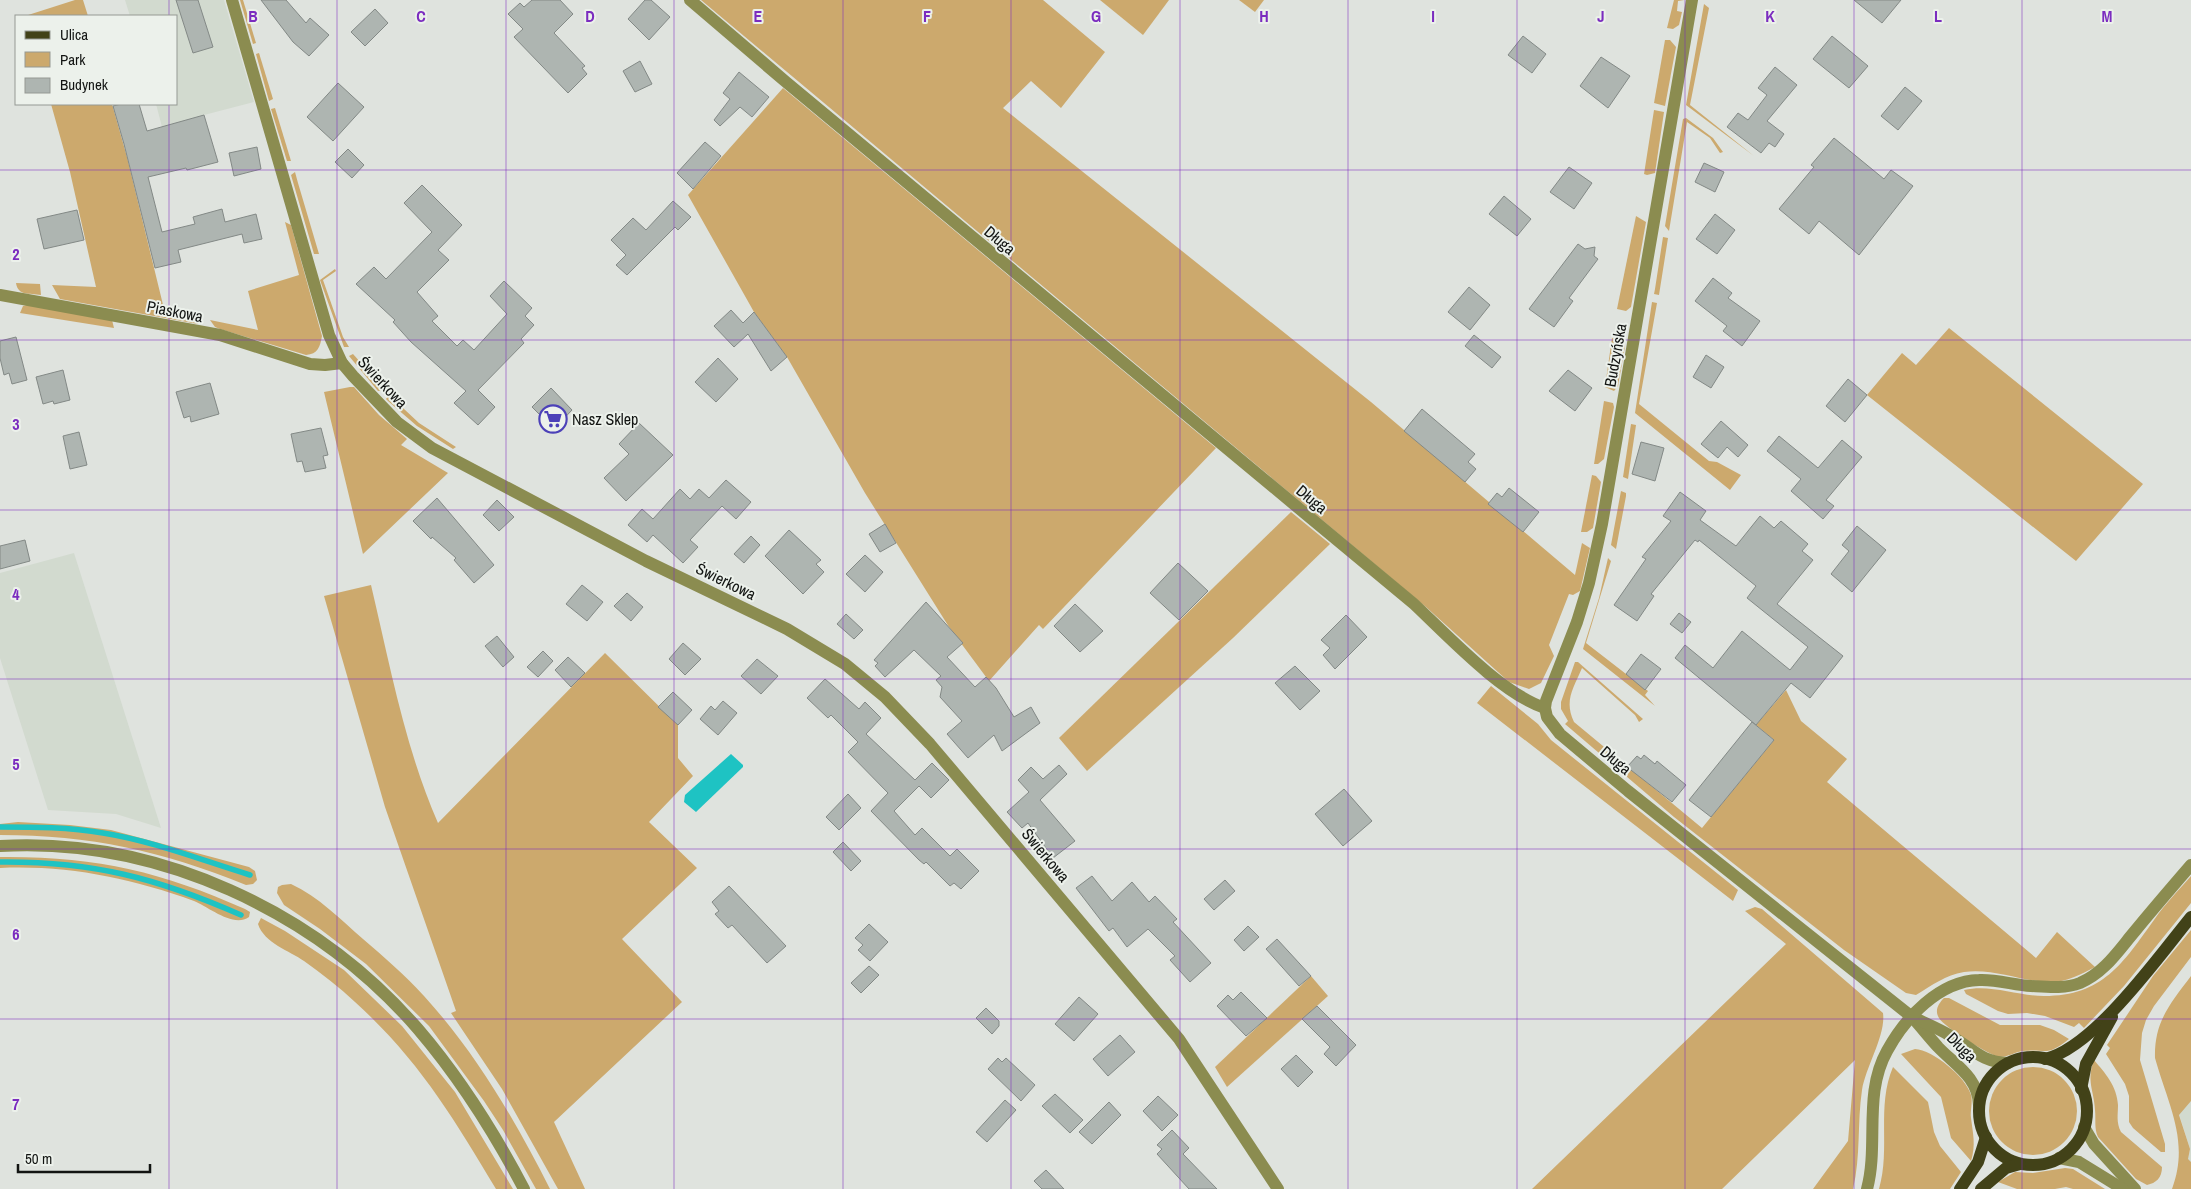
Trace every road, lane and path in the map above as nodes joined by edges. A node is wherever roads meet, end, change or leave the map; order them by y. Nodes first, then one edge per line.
1 (232, 0) edge
2 (690, 0) edge
3 (1692, 0) edge
4 (0, 295) edge
5 (342, 363) junction
6 (1545, 708) junction
7 (0, 846) edge
8 (2191, 865) edge
9 (2191, 917) edge
10 (2115, 1010) junction
11 (1912, 1017) junction
12 (2045, 1059) junction
13 (2008, 1064) junction
14 (2081, 1089) junction
15 (1979, 1105) junction
16 (2084, 1127) junction
17 (1986, 1137) junction
18 (2059, 1158) junction
19 (2020, 1164) junction
20 (524, 1189) edge
21 (1278, 1189) edge
22 (1866, 1189) edge
23 (1960, 1189) edge
24 (1980, 1189) edge
25 (2123, 1189) edge
26 (2135, 1189) edge

1 - 5 street, Świerkowa
2 - 6 street, Długa
3 - 6 street, Budzyńska
4 - 5 street, Piaskowa
5 - 21 street, Świerkowa
6 - 11 street, Długa
7 - 20 street
8 - 11 street
9 - 10 main road
10 - 12 main road
10 - 14 main road
11 - 13 street, Długa
11 - 15 street, Długa
11 - 22 street
12 - 13 main road
12 - 14 main road
13 - 15 main road
14 - 16 main road
15 - 17 main road
16 - 18 main road
16 - 26 street
17 - 19 main road
17 - 23 main road
18 - 19 main road
18 - 25 street
19 - 24 main road

